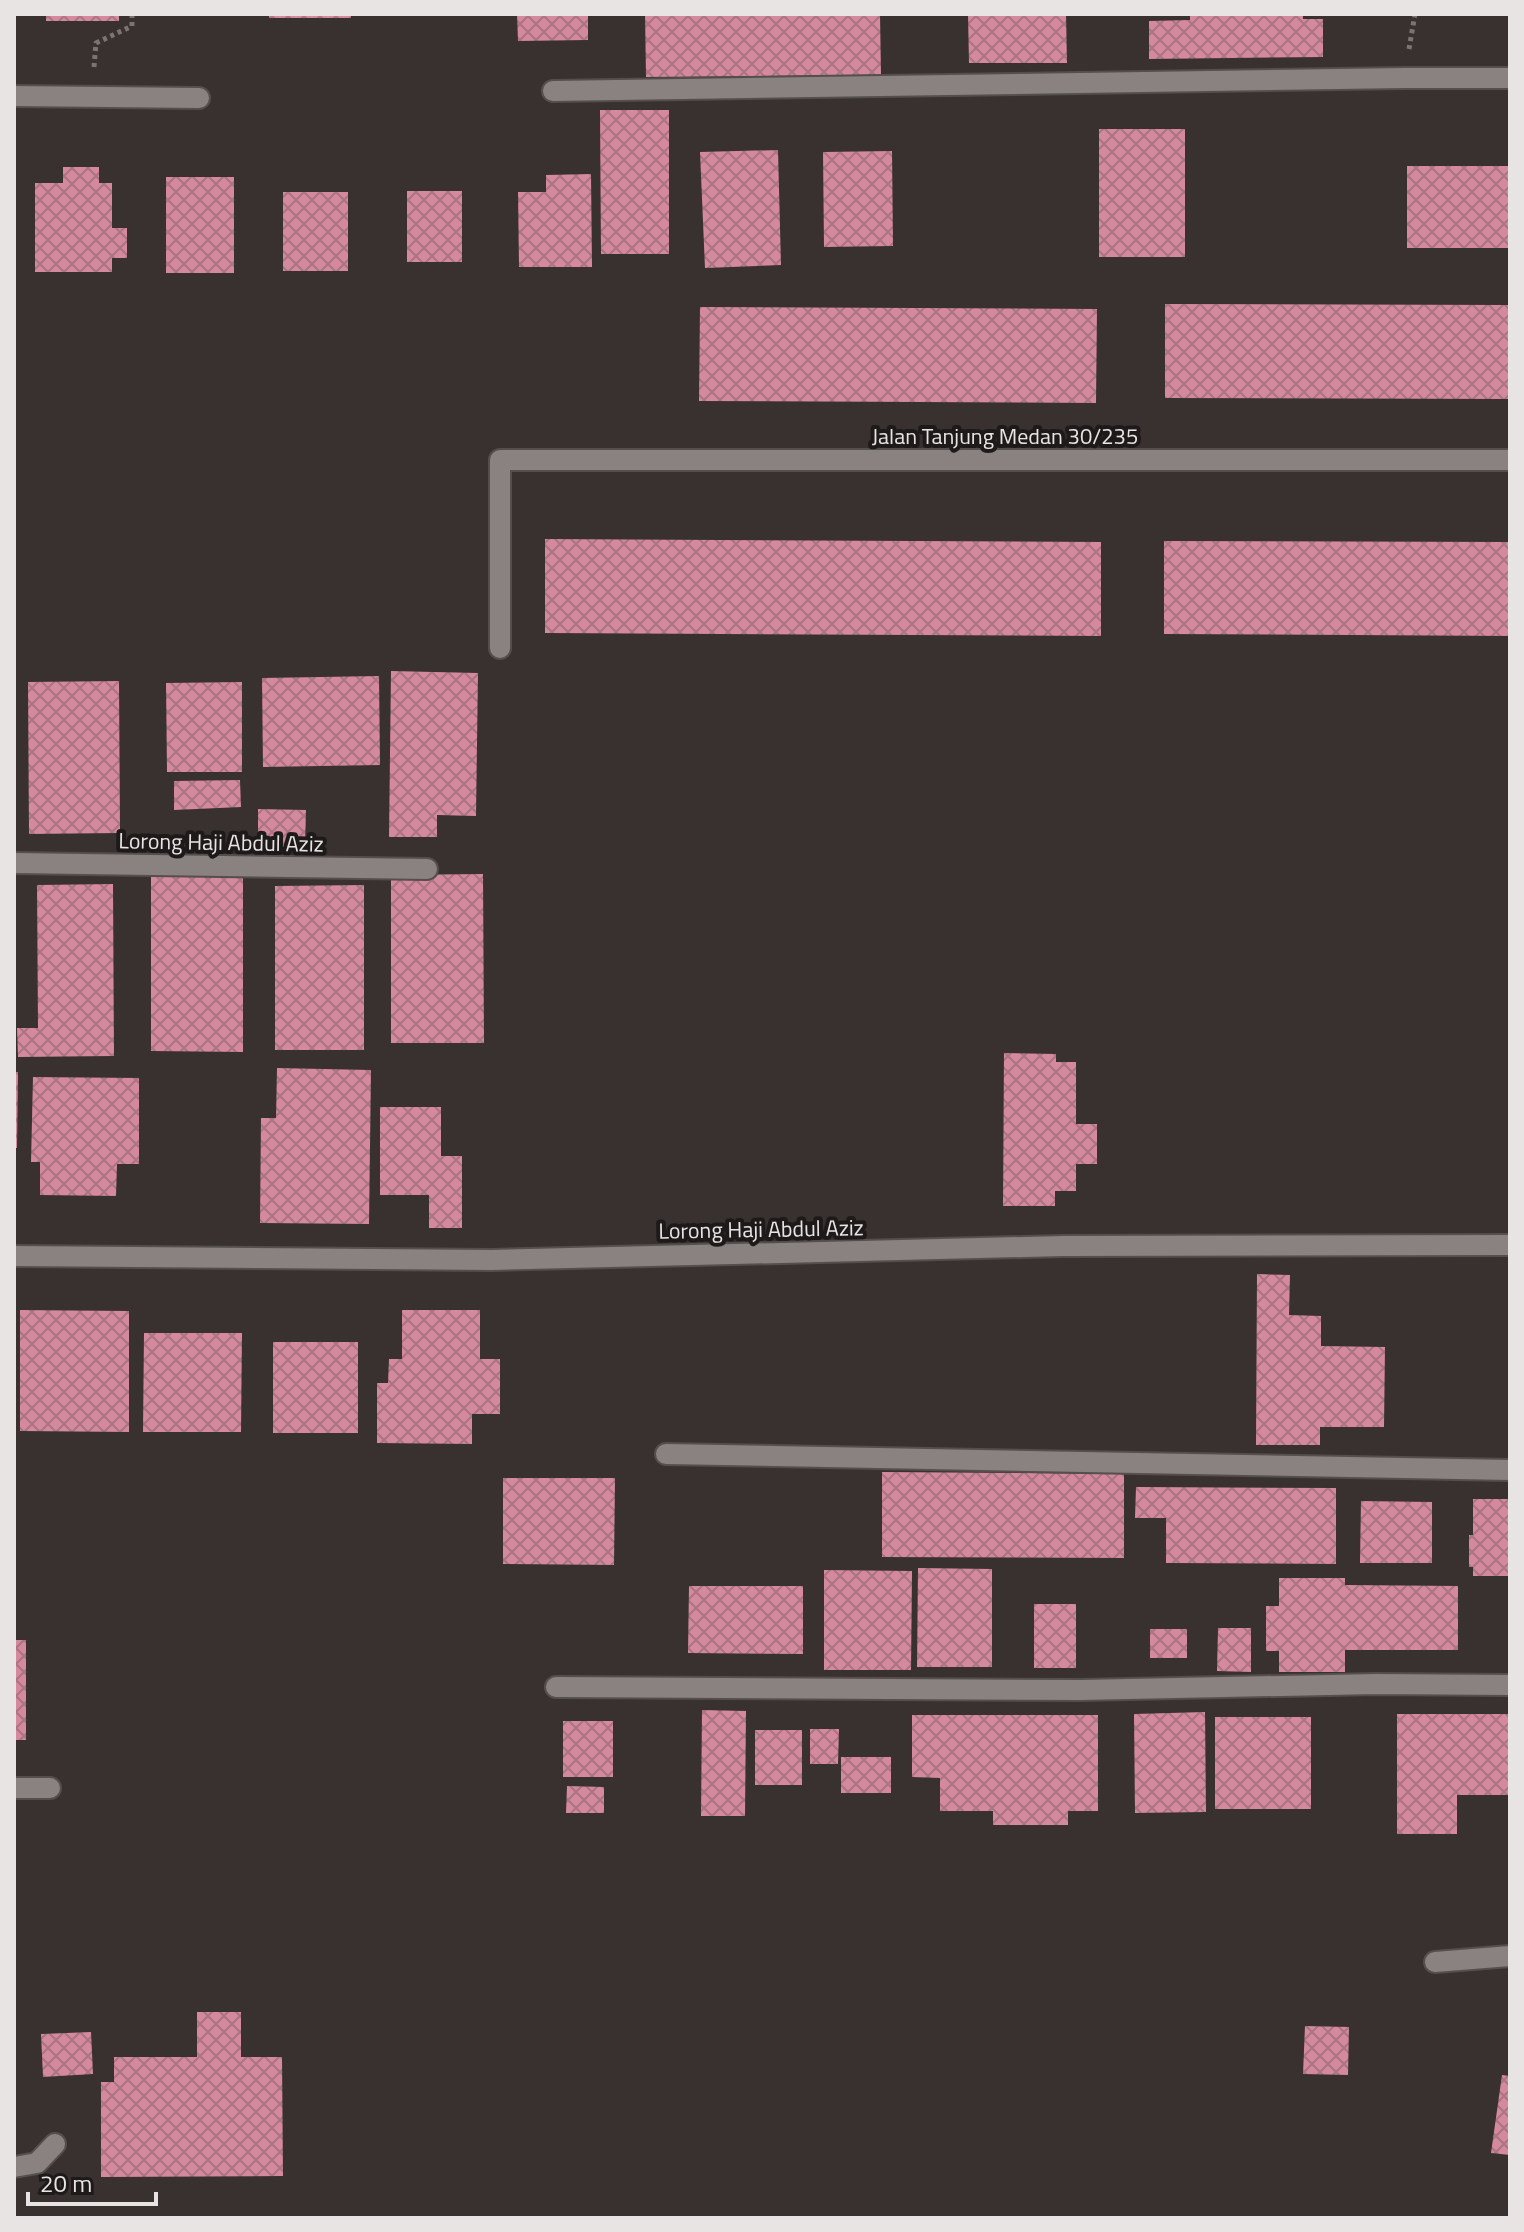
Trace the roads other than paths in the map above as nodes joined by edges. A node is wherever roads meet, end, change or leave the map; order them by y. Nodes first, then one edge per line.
1 (1510, 78) edge
2 (553, 91) dead end
3 (14, 96) edge
4 (199, 98) dead end
5 (1510, 460) edge
6 (500, 648) dead end
7 (14, 863) edge
8 (427, 869) dead end
9 (1510, 1245) edge
10 (14, 1256) edge
11 (666, 1454) dead end
12 (1510, 1470) edge
13 (1510, 1685) edge
14 (556, 1687) dead end
15 (14, 1788) edge
16 (50, 1788) dead end
17 (1510, 1956) edge
18 (1435, 1962) dead end
19 (55, 2144) dead end
20 (14, 2167) edge

1 - 2 street
3 - 4 street
5 - 6 street, Jalan Tanjung Medan 30/235
7 - 8 street, Lorong Haji Abdul Aziz
9 - 10 street, Lorong Haji Abdul Aziz
11 - 12 street
13 - 14 street
15 - 16 street
17 - 18 street
19 - 20 street

